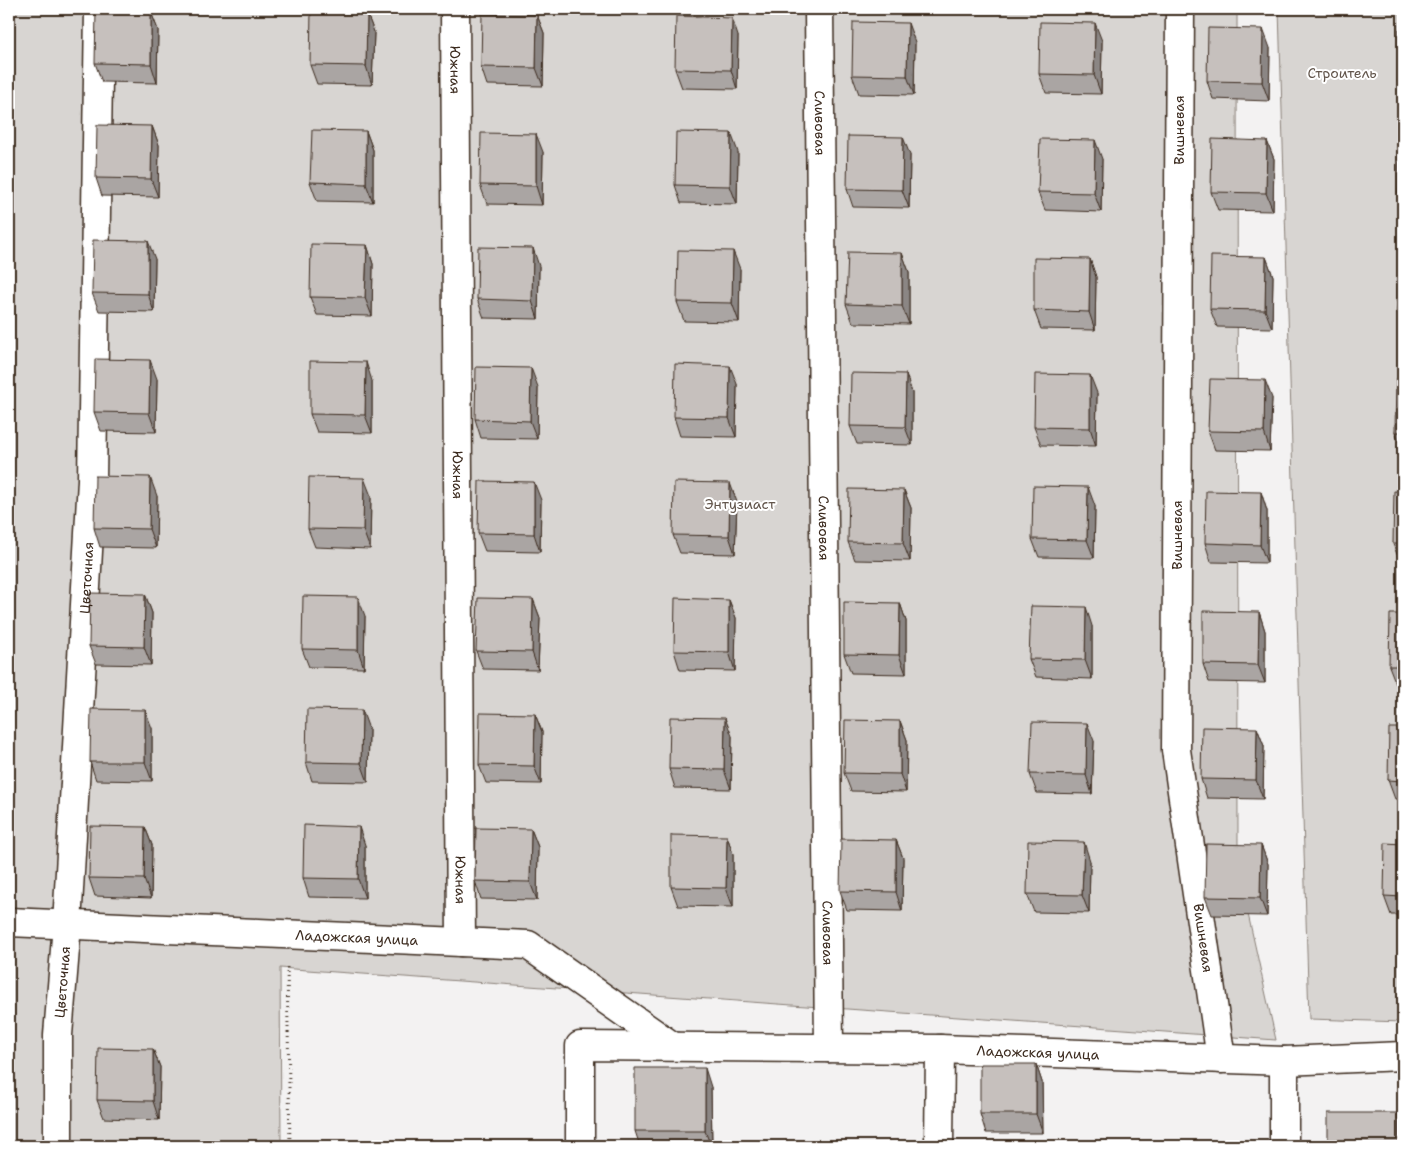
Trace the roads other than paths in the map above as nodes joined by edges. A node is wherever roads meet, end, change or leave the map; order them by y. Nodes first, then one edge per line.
1 (100, 9) edge
2 (455, 9) edge
3 (819, 9) edge
4 (1180, 9) edge
5 (9, 922) edge
6 (67, 925) junction
7 (461, 942) junction
8 (672, 1046) junction
9 (829, 1048) junction
10 (940, 1049) junction
11 (1403, 1056) edge
12 (1221, 1059) junction
13 (1284, 1061) junction
14 (58, 1146) edge
15 (580, 1146) edge
16 (940, 1146) edge
17 (1284, 1146) edge

1 - 6 street, Цветочная
2 - 7 street, Южная
3 - 9 street, Сливовая
4 - 12 street, Вишневая
5 - 6 street, Ладожская улица
6 - 7 street, Ладожская улица
6 - 14 street, Цветочная
7 - 8 street, Ладожская улица
8 - 9 street, Ладожская улица
8 - 15 street, Ладожская улица
9 - 10 street, Ладожская улица
10 - 12 street, Ладожская улица
10 - 16 street
11 - 13 street, Ладожская улица
12 - 13 street, Ладожская улица
13 - 17 street

